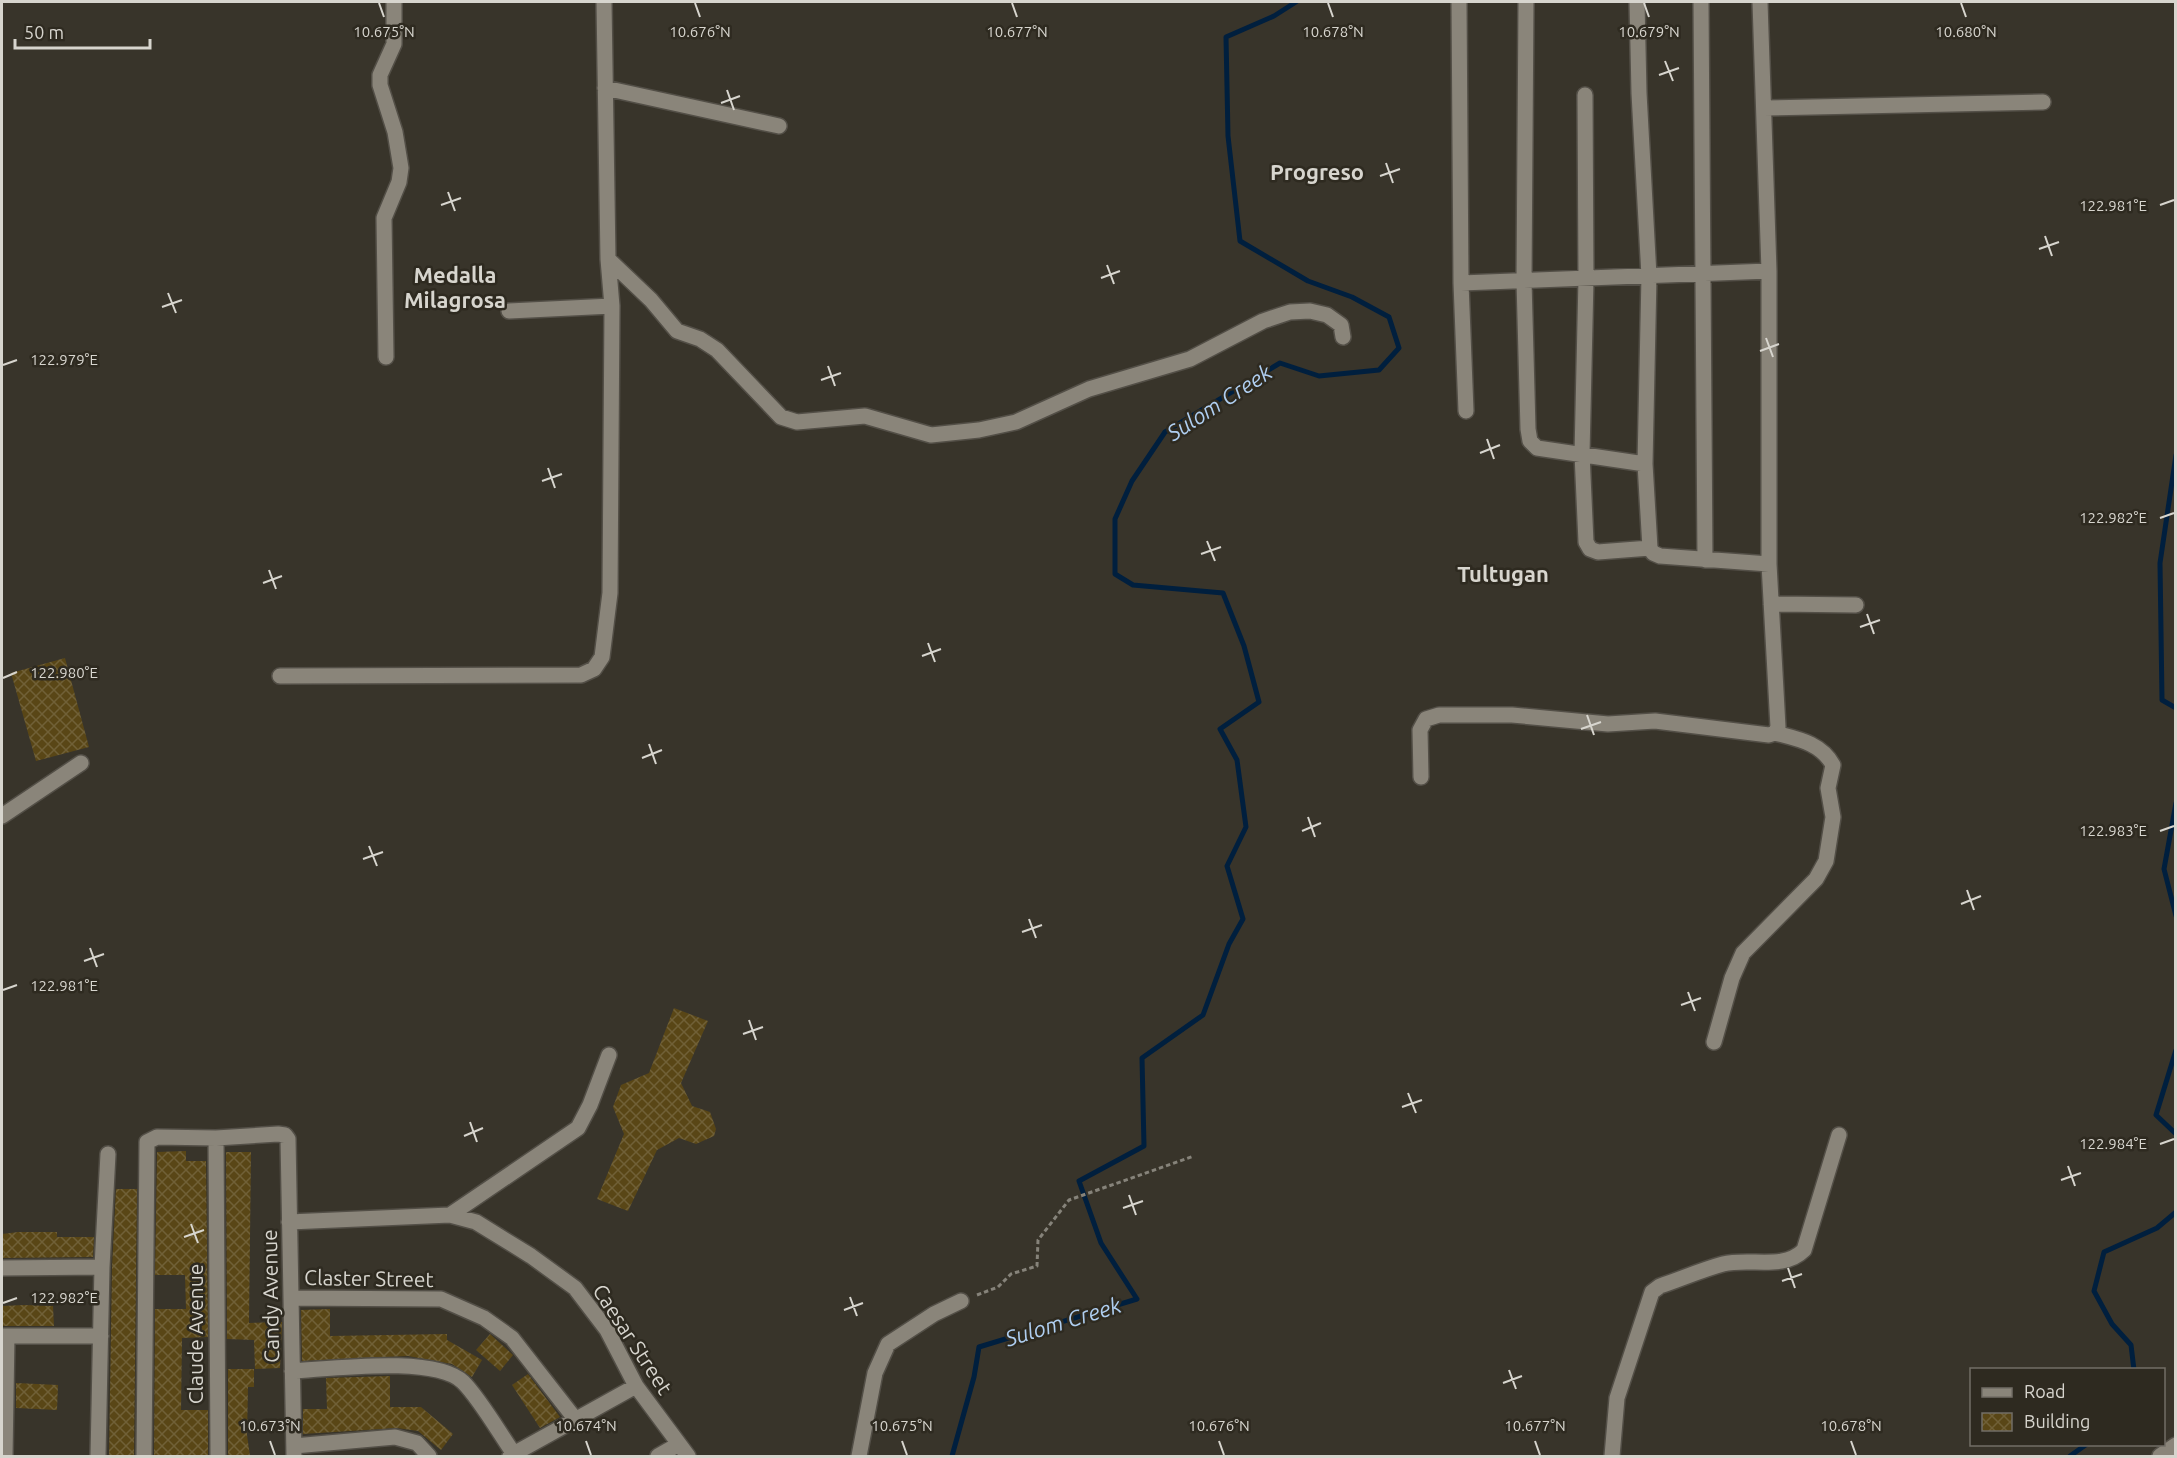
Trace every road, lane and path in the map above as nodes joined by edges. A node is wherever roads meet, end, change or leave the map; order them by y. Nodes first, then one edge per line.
1 (394, 2) edge
2 (603, 2) edge
3 (1459, 2) edge
4 (1526, 2) edge
5 (1637, 2) edge
6 (1701, 2) edge
7 (1760, 2) edge
8 (605, 88) junction
9 (1585, 95) dead end
10 (2043, 102) dead end
11 (1764, 108) junction
12 (779, 126) dead end
13 (608, 259) junction
14 (1769, 271) junction
15 (1702, 275) junction
16 (1648, 276) junction
17 (1586, 279) junction
18 (1524, 281) junction
19 (1461, 283) junction
20 (612, 306) junction
21 (509, 311) dead end
22 (1343, 337) dead end
23 (386, 357) dead end
24 (1466, 411) dead end
25 (1582, 454) junction
26 (1645, 464) junction
27 (1650, 548) junction
28 (1705, 560) junction
29 (1769, 564) junction
30 (1771, 604) junction
31 (1856, 605) dead end
32 (280, 676) dead end
33 (1775, 733) junction
34 (81, 763) dead end
35 (1421, 777) dead end
36 (2, 816) edge
37 (1714, 1042) dead end
38 (609, 1055) dead end
39 (1839, 1135) dead end
40 (216, 1138) junction
41 (108, 1154) dead end
42 (1194, 1156) dead end
43 (450, 1215) junction
44 (289, 1222) junction
45 (102, 1267) junction
46 (2, 1268) edge
47 (292, 1298) junction
48 (961, 1301) joint
49 (4, 1336) edge
50 (100, 1336) junction
51 (292, 1371) junction
52 (636, 1386) junction
53 (576, 1420) junction
54 (2175, 1446) edge
55 (683, 1450) edge
56 (294, 1451) edge
57 (512, 1455) edge
58 (5, 1456) edge
59 (98, 1456) edge
60 (144, 1456) edge
61 (218, 1456) edge
62 (429, 1456) edge
63 (658, 1456) edge
64 (859, 1456) edge
65 (1612, 1456) edge
66 (2160, 1456) edge

1 - 23 street
2 - 8 street
3 - 19 street
4 - 18 street
5 - 16 street
6 - 15 street
7 - 11 street
8 - 12 street
8 - 13 street
9 - 17 street
10 - 11 street
11 - 14 street
13 - 20 street
13 - 22 street
14 - 15 street
14 - 29 street
15 - 16 street
15 - 28 street
16 - 17 street
16 - 26 street
17 - 18 street
17 - 25 street
18 - 19 street
18 - 25 street
19 - 24 street
20 - 21 street
20 - 32 street
25 - 26 street
25 - 27 street
26 - 27 street
27 - 28 street
28 - 29 street
29 - 30 street
30 - 31 street
30 - 33 street
33 - 35 street
33 - 37 street
34 - 36 street
38 - 43 street
39 - 65 street
40 - 44 street, Candy Avenue
40 - 60 street
40 - 61 street, Claude Avenue
41 - 45 street
42 - 48 path
43 - 44 street, Caesar Street
43 - 52 street, Caesar Street
44 - 47 street, Candy Avenue
45 - 46 street
45 - 50 street
47 - 51 street, Candy Avenue
47 - 53 street, Claster Street
48 - 64 street
49 - 50 street
49 - 58 street
50 - 59 street
51 - 56 street, Candy Avenue
51 - 57 street
52 - 53 street
52 - 55 street, Caesar Street
53 - 57 street
54 - 66 street
55 - 63 street
56 - 62 street

